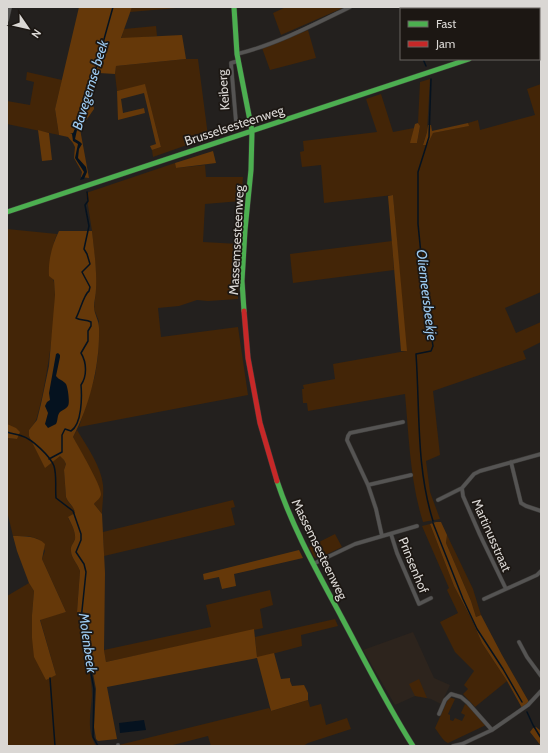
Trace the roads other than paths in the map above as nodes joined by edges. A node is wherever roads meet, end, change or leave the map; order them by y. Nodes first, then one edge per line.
1 (10, 7) edge
2 (234, 7) edge
3 (350, 7) edge
4 (7, 20) edge
5 (237, 54) junction
6 (238, 60) junction
7 (466, 60) edge
8 (236, 122) dead end
9 (252, 131) junction
10 (7, 212) edge
11 (403, 422) dead end
12 (541, 454) edge
13 (511, 462) junction
14 (411, 475) dead end
15 (368, 485) junction
16 (462, 488) junction
17 (438, 500) dead end
18 (541, 511) edge
19 (417, 526) dead end
20 (391, 534) junction
21 (382, 536) junction
22 (313, 564) junction
23 (541, 571) edge
24 (506, 589) junction
25 (431, 598) dead end
26 (484, 599) dead end
27 (519, 642) dead end
28 (541, 676) edge
29 (541, 691) edge
30 (439, 714) dead end
31 (492, 730) junction
32 (413, 746) edge
33 (453, 746) edge

1 - 4 street
2 - 5 main road, Keiberg
3 - 5 street
5 - 6 main road, Keiberg
6 - 8 street, Keiberg
6 - 9 main road, Keiberg
7 - 9 main road, Brusselsesteenweg
9 - 10 main road, Brusselsesteenweg
9 - 22 main road, Massemsesteenweg
11 - 15 street, Prinsenhof
12 - 13 street
13 - 16 street
13 - 18 street
14 - 15 street
15 - 21 street, Prinsenhof
16 - 17 street
16 - 24 street, Martinusstraat
19 - 20 street, Prinsenhof
20 - 21 street, Prinsenhof
20 - 25 street, Prinsenhof
21 - 22 street, Prinsenhof
22 - 32 main road, Massemsesteenweg
23 - 24 street, Martinusstraat
24 - 26 street, Martinusstraat
27 - 28 street
29 - 31 street
30 - 31 street
31 - 33 street

